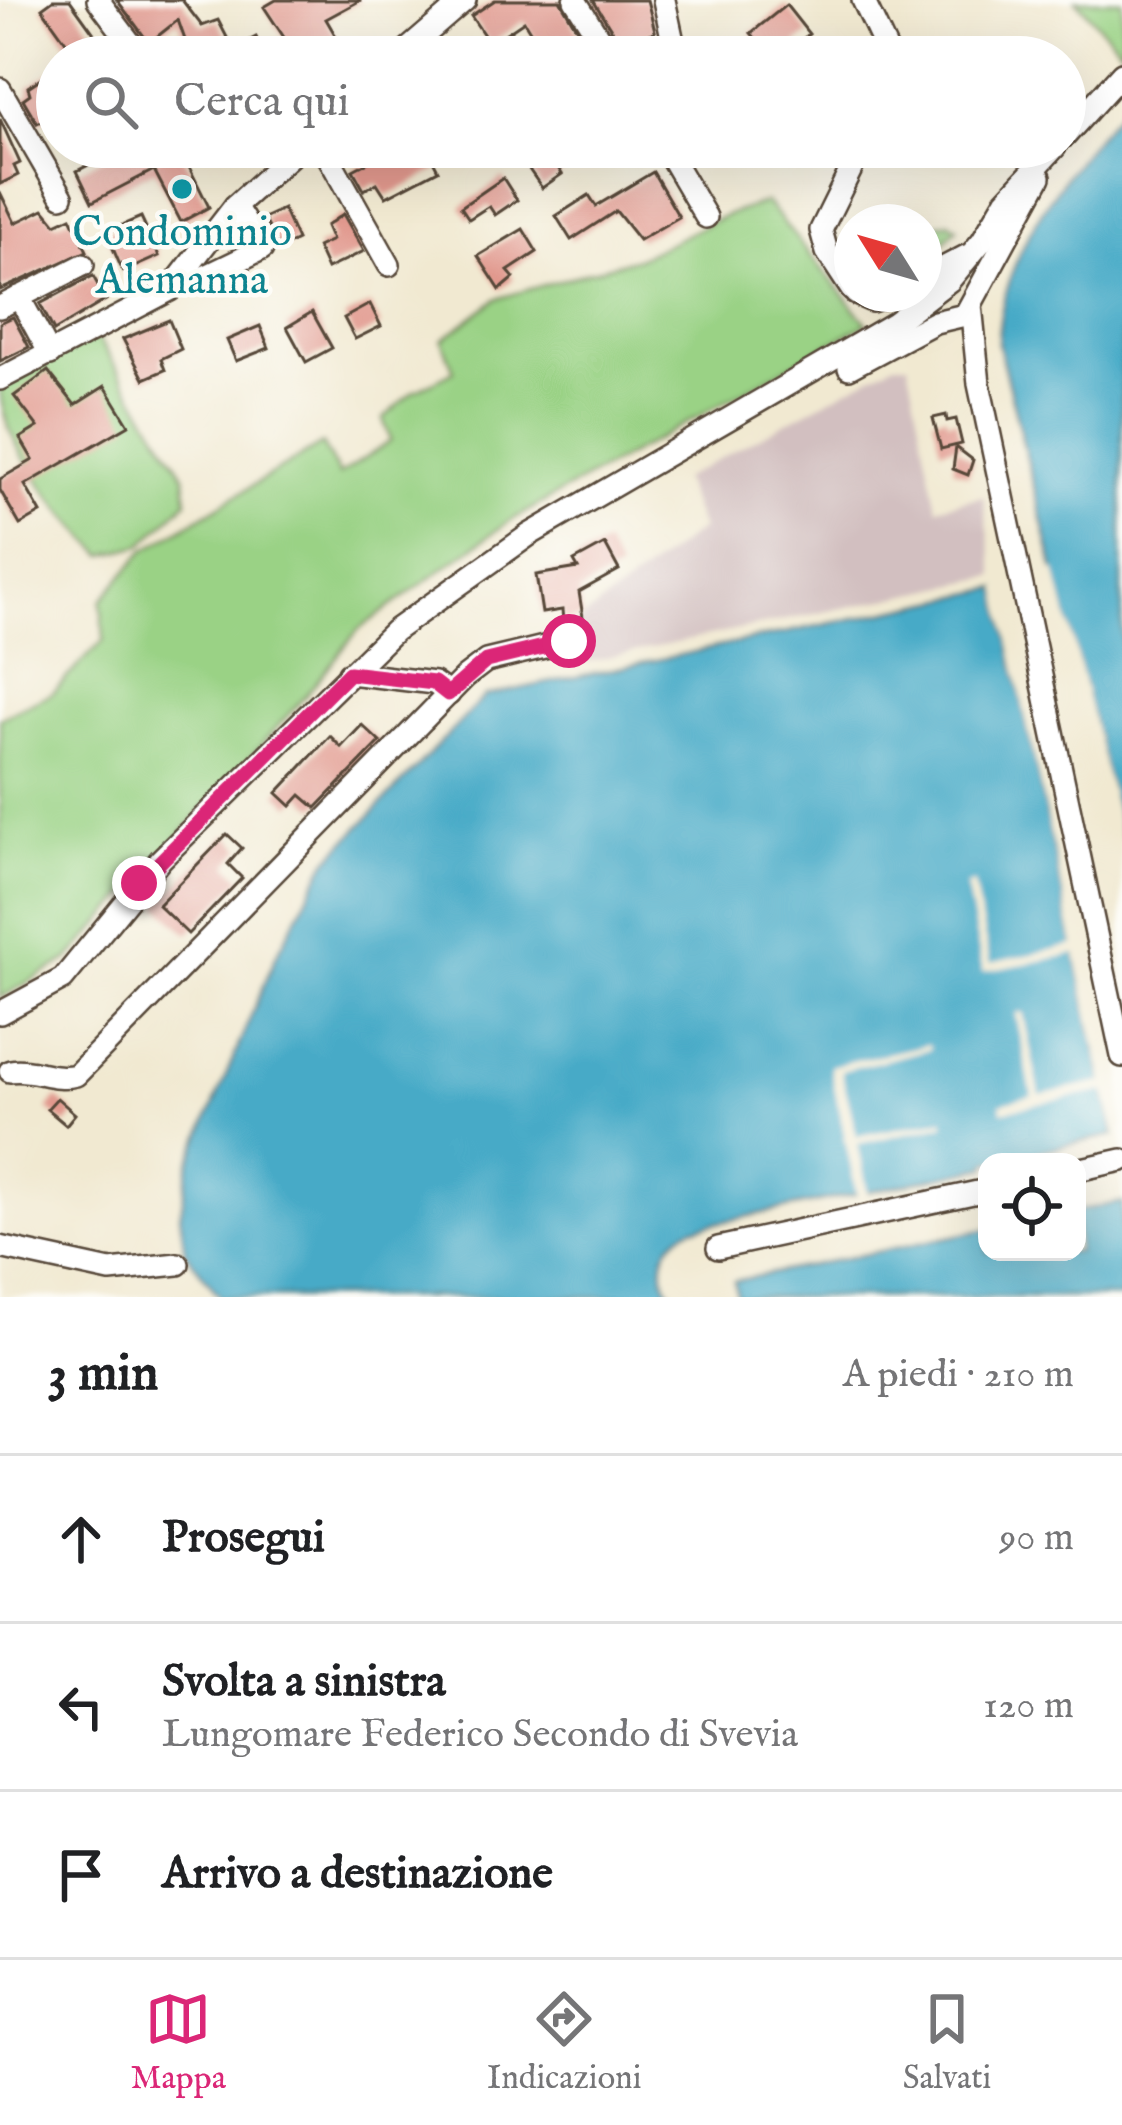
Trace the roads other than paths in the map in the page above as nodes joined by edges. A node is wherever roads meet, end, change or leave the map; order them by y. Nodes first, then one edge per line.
1 (98, 0) edge
2 (575, 0) edge
3 (664, 0) edge
4 (862, 0) edge
5 (454, 3) edge
6 (125, 36) edge
7 (420, 36) edge
8 (598, 36) edge
9 (672, 36) edge
10 (880, 36) edge
11 (1122, 73) edge
12 (0, 88) edge
13 (1086, 114) edge
14 (36, 135) edge
15 (53, 168) edge
16 (277, 168) edge
17 (335, 168) edge
18 (677, 168) edge
19 (852, 168) edge
20 (1036, 168) edge
21 (1047, 168) edge
22 (62, 196) dead end
23 (235, 206) junction
24 (706, 217) dead end
25 (834, 262) edge
26 (83, 265) dead end
27 (389, 265) dead end
28 (184, 275) junction
29 (942, 277) edge
30 (942, 282) edge
31 (10, 302) edge
32 (942, 309) edge
33 (961, 311) junction
34 (900, 312) edge
35 (50, 354) junction
36 (0, 379) edge
37 (471, 578) junction
38 (569, 641) dead end
39 (349, 673) junction
40 (448, 694) junction
41 (0, 1013) edge
42 (1122, 1056) edge
43 (10, 1071) dead end
44 (1122, 1160) edge
45 (1086, 1168) edge
46 (978, 1192) edge
47 (0, 1247) edge
48 (718, 1248) dead end
49 (178, 1264) dead end

1 - 6 street
2 - 8 street
3 - 9 street
4 - 10 street
5 - 7 street
11 - 13 street
12 - 14 street
15 - 22 street
16 - 23 street
17 - 27 street
18 - 24 street
19 - 25 street
20 - 29 street
21 - 33 street
23 - 28 street
23 - 28 street
26 - 31 street
28 - 35 street
30 - 33 street
31 - 35 street
32 - 33 street
33 - 37 street
33 - 42 street
34 - 37 street
35 - 36 street
37 - 39 street
38 - 40 street
39 - 40 street
39 - 41 street
40 - 43 street
44 - 45 street
46 - 48 street
47 - 49 street

